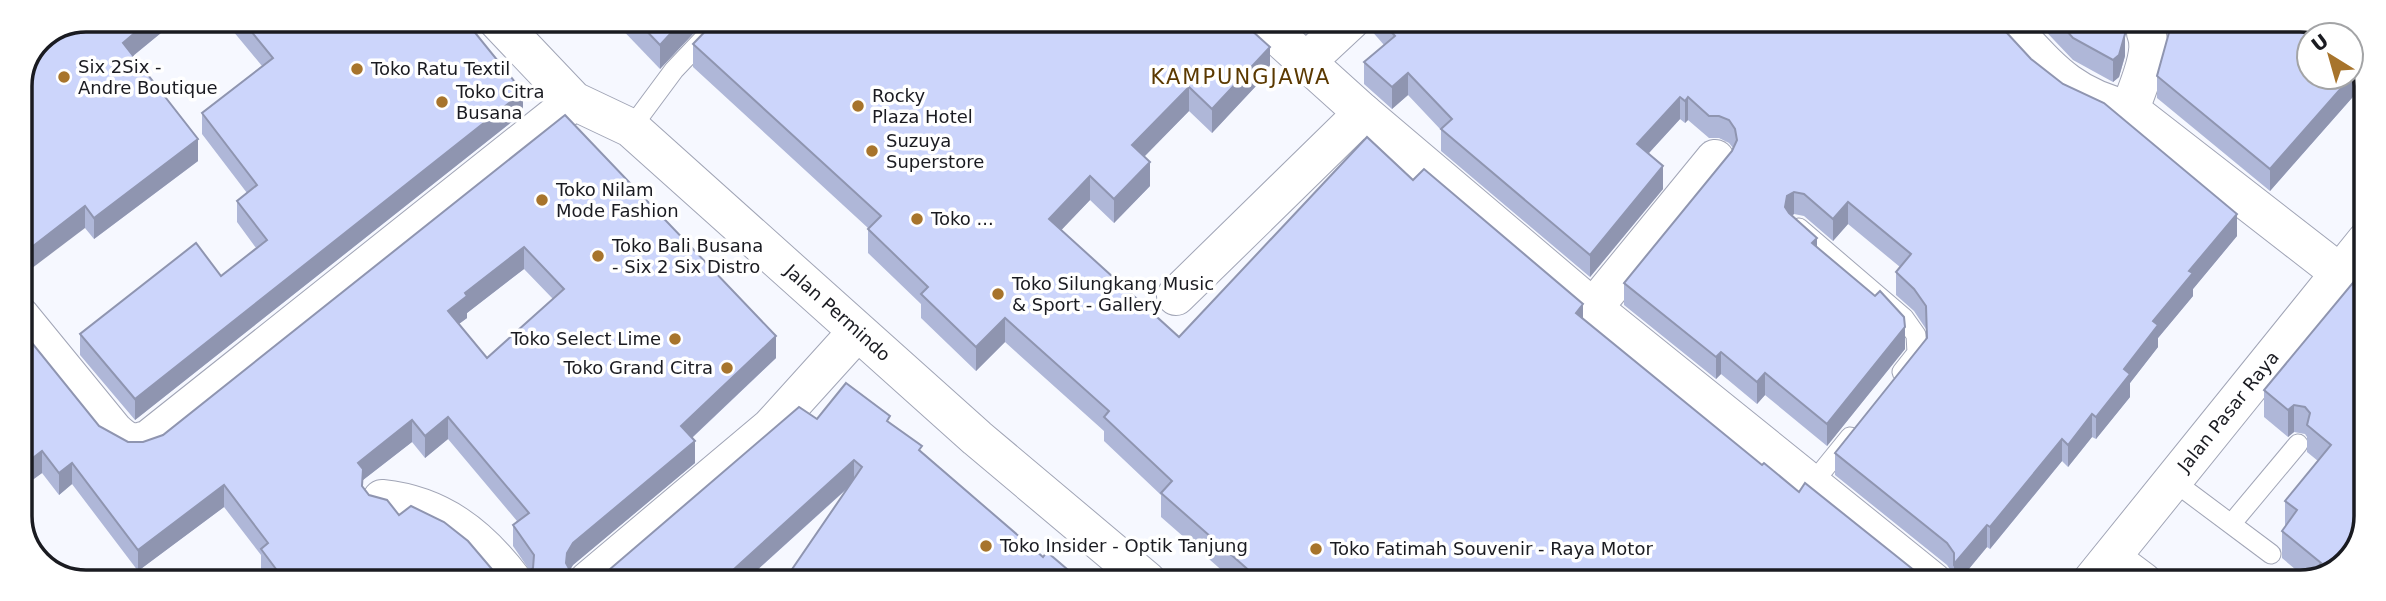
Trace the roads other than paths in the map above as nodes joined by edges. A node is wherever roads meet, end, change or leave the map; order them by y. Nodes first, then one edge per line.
1 (509, 32) edge
2 (710, 32) edge
3 (1274, 32) edge
4 (1338, 32) edge
5 (2015, 32) edge
6 (2146, 33) dead end
7 (1307, 61) junction
8 (574, 101) junction
9 (2130, 110) junction
10 (1363, 113) junction
11 (631, 128) junction
12 (1715, 159) dead end
13 (1797, 226) edge
14 (2354, 258) edge
15 (2342, 274) junction
16 (1176, 296) dead end
17 (1593, 308) junction
18 (32, 331) edge
19 (857, 332) junction
20 (1892, 383) edge
21 (1860, 424) edge
22 (2298, 444) dead end
23 (2172, 480) junction
24 (1811, 485) junction
25 (382, 499) edge
26 (2232, 523) junction
27 (2271, 554) dead end
28 (504, 570) edge
29 (601, 570) edge
30 (1134, 570) edge
31 (1918, 570) edge
32 (2101, 570) edge

1 - 8 street, Jalan Permindo
2 - 11 lane
3 - 7 street
4 - 7 street
5 - 9 street
6 - 9 street
7 - 10 street
8 - 11 street, Jalan Permindo
8 - 18 street
9 - 15 street
10 - 16 street
10 - 17 street
11 - 19 street, Jalan Permindo
12 - 17 street
13 - 20 lane
14 - 15 street, Jalan Pasar Raya
15 - 23 street, Jalan Pasar Raya
17 - 24 street
19 - 29 street
19 - 30 street, Jalan Permindo
21 - 24 lane
22 - 26 lane
23 - 26 lane
23 - 32 street, Jalan Pasar Raya
24 - 31 street
25 - 28 street
26 - 27 lane

